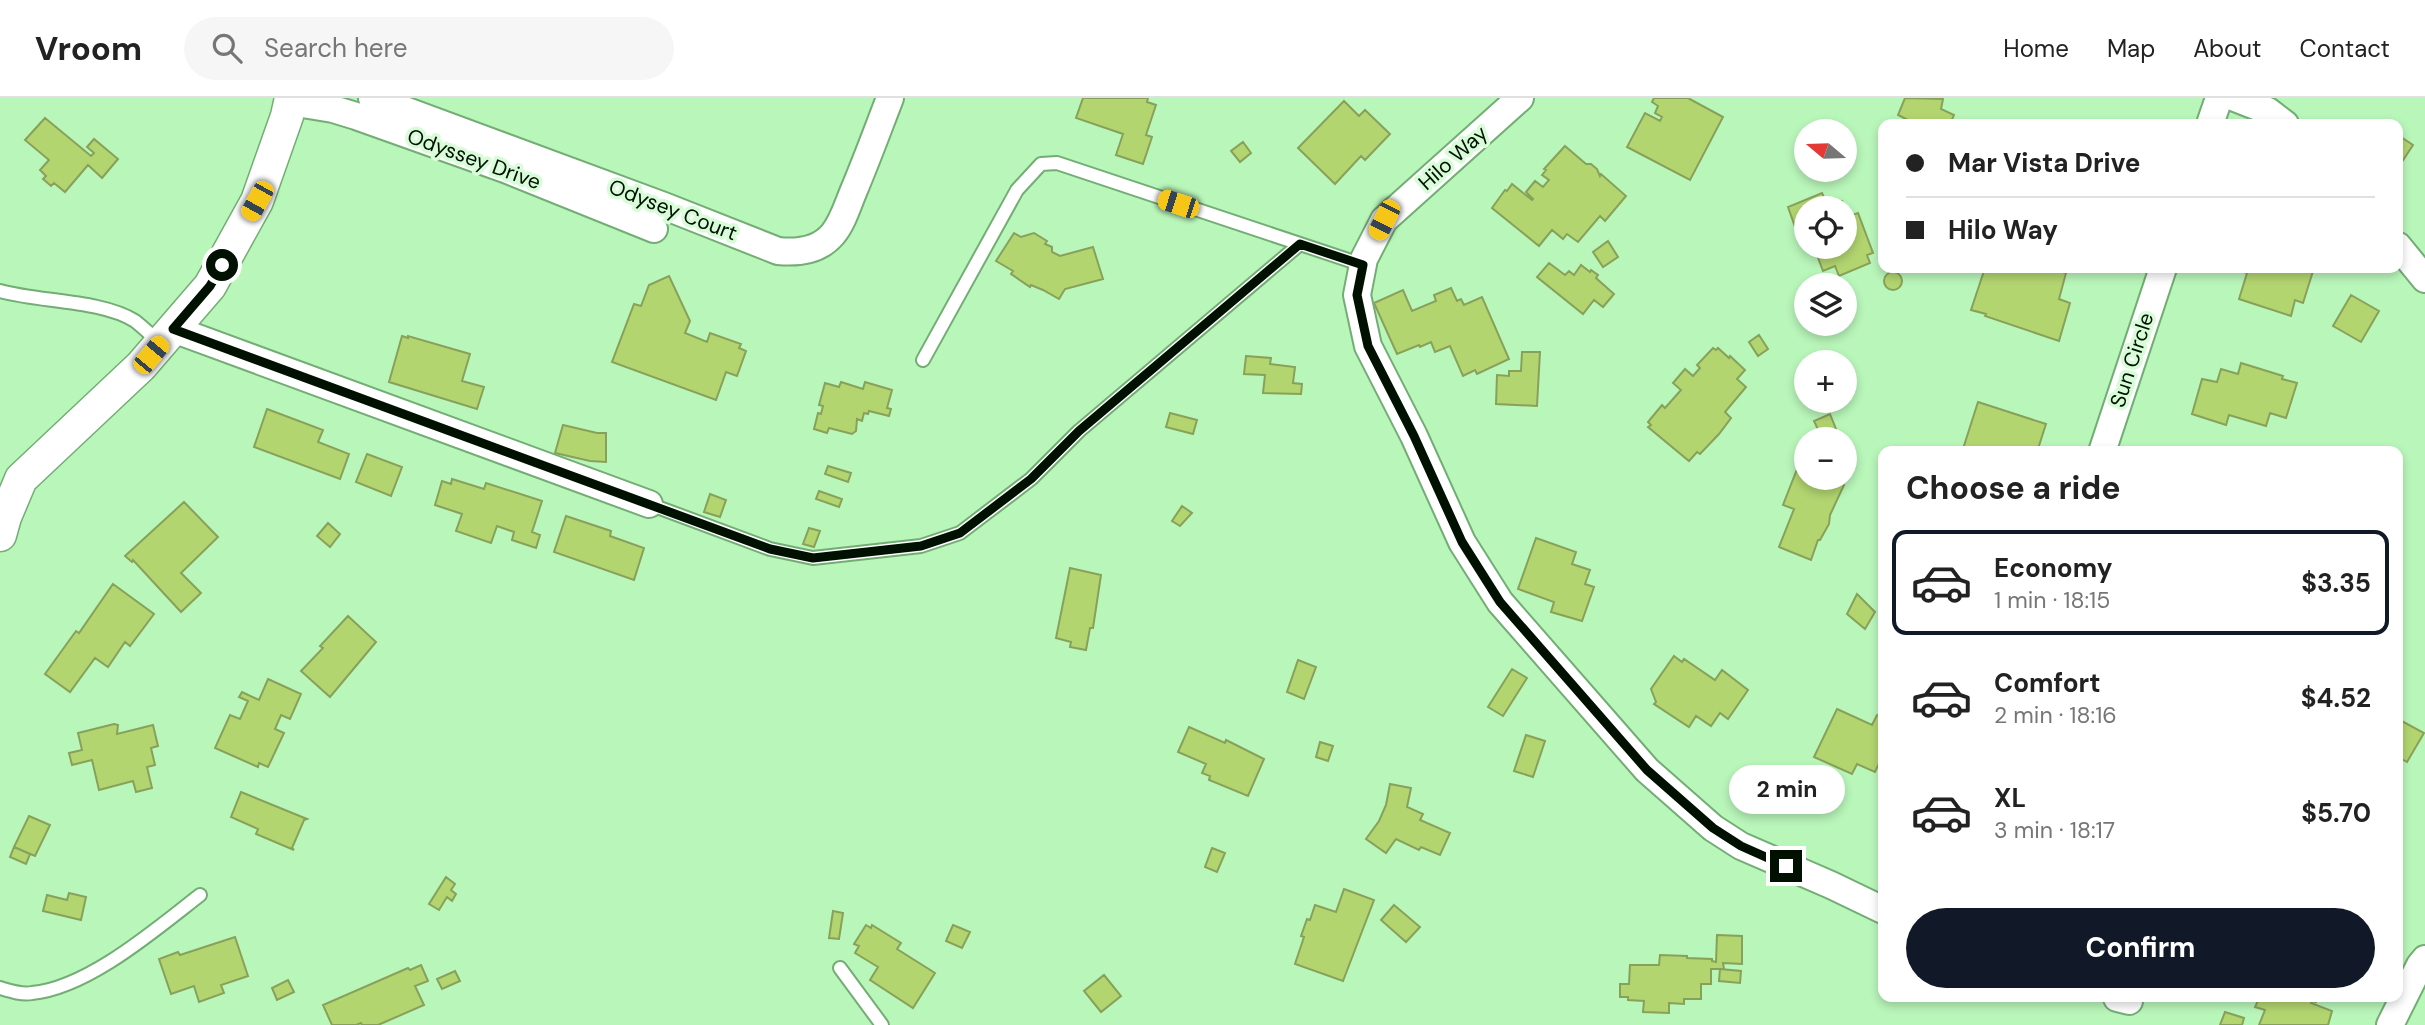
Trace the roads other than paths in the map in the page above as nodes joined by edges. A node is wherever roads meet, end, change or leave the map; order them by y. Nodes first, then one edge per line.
1 (372, 98) edge
2 (890, 98) edge
3 (1520, 98) edge
4 (2219, 98) edge
5 (2235, 98) edge
6 (291, 100) edge
7 (2212, 119) edge
8 (2278, 119) edge
9 (654, 229) dead end
10 (1300, 244) junction
11 (2403, 252) edge
12 (1363, 265) junction
13 (2161, 273) edge
14 (2425, 279) edge
15 (0, 291) edge
16 (167, 336) junction
17 (923, 360) dead end
18 (2104, 446) edge
19 (649, 504) joint
20 (0, 535) edge
21 (200, 895) dead end
22 (1878, 909) edge
23 (2425, 959) edge
24 (840, 968) dead end
25 (0, 988) edge
26 (2403, 999) edge
27 (2402, 1002) edge
28 (882, 1025) edge
29 (2390, 1025) edge

1 - 2 street, Odysey Court
3 - 12 street, Hilo Way
4 - 7 street
5 - 8 street
6 - 9 street, Odyssey Drive
6 - 16 street
10 - 12 lane
10 - 17 lane
10 - 19 lane
11 - 14 street
12 - 22 street, Hilo Way
13 - 18 street, Sun Circle
15 - 16 lane
16 - 19 street
16 - 20 street
21 - 25 lane
23 - 26 street
24 - 28 lane
27 - 29 street

